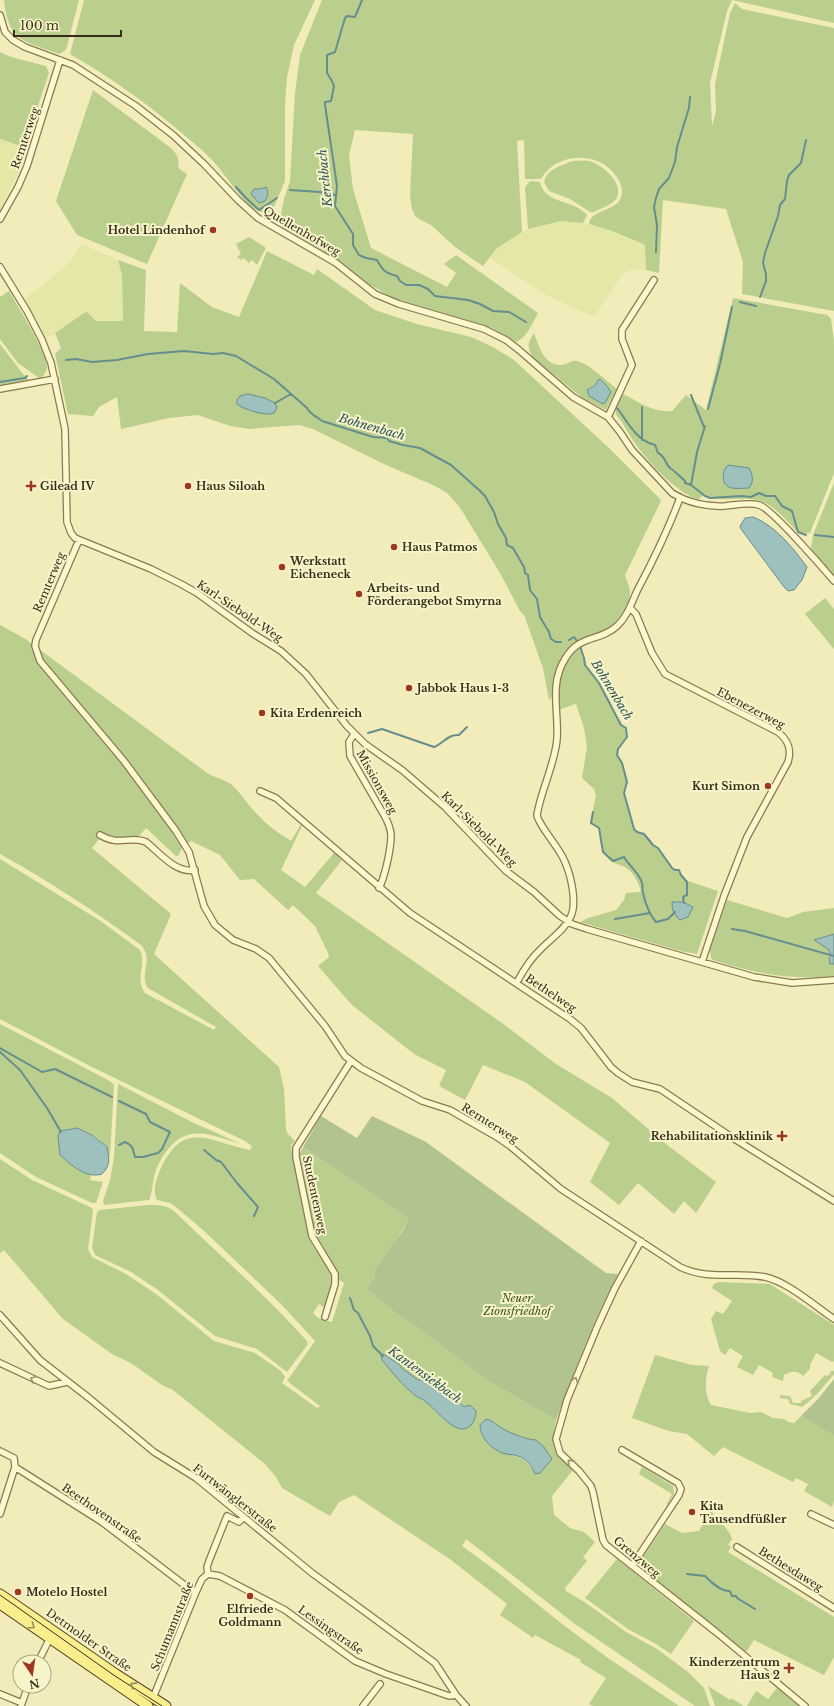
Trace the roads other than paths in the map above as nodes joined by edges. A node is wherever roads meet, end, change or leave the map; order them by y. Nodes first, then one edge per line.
1 (0, 15) edge
2 (2, 33) edge
3 (60, 60) junction
4 (0, 219) edge
5 (0, 267) edge
6 (654, 280) dead end
7 (55, 379) junction
8 (0, 389) edge
9 (608, 417) junction
10 (680, 498) junction
11 (79, 540) junction
12 (834, 581) edge
13 (630, 608) junction
14 (354, 734) junction
15 (260, 791) dead end
16 (100, 835) dead end
17 (195, 870) junction
18 (379, 888) junction
19 (568, 921) junction
20 (702, 962) junction
21 (834, 980) edge
22 (517, 982) junction
23 (351, 1061) junction
24 (834, 1201) edge
25 (641, 1241) junction
26 (0, 1315) edge
27 (325, 1317) dead end
28 (834, 1319) edge
29 (0, 1364) edge
30 (67, 1382) junction
31 (622, 1450) dead end
32 (0, 1451) edge
33 (16, 1467) junction
34 (0, 1514) edge
35 (811, 1514) dead end
36 (244, 1517) junction
37 (834, 1525) edge
38 (737, 1547) dead end
39 (632, 1566) junction
40 (208, 1574) junction
41 (196, 1592) junction
42 (0, 1594) edge
43 (0, 1604) edge
44 (834, 1608) edge
45 (50, 1638) junction
46 (42, 1654) edge
47 (380, 1684) dead end
48 (0, 1694) edge
49 (25, 1694) edge
50 (456, 1696) junction
51 (150, 1702) edge
52 (21, 1704) edge
53 (166, 1706) edge
54 (363, 1706) edge
55 (466, 1706) edge
56 (805, 1706) edge

1 - 2 street, Quellenhofweg
2 - 3 street, Quellenhofweg
3 - 4 street, Remterweg
3 - 9 street, Quellenhofweg
5 - 7 street
6 - 9 street
7 - 8 street
7 - 11 street
9 - 10 street, Quellenhofweg
10 - 12 street, Quellenhofweg
10 - 13 street
11 - 14 street, Karl-Siebold-Weg
11 - 17 street, Remterweg
13 - 19 street
13 - 20 street, Ebenezerweg
14 - 18 street, Missionsweg
14 - 19 street, Karl-Siebold-Weg
15 - 18 street, Bethelweg
16 - 17 street
17 - 23 street, Remterweg
18 - 22 street, Bethelweg
19 - 20 street, Karl-Siebold-Weg
19 - 22 street
20 - 21 street, Karl-Siebold-Weg
22 - 24 street, Bethelweg
23 - 25 street, Remterweg
23 - 27 street, Studentenweg
25 - 28 street, Remterweg
39 -> 25 street, Grenzweg
26 - 30 street, Furtwänglerstraße
30 -> 29 street
30 - 36 street, Furtwänglerstraße
31 - 39 street
32 - 33 street, Beethovenstraße
33 - 34 street
33 - 41 street, Beethovenstraße
35 - 37 street
36 - 40 street, Schumannstraße
36 - 50 street, Furtwänglerstraße
38 - 44 street, Bethesdaweg
39 - 56 street, Grenzweg
40 - 41 street, Schumannstraße
40 - 50 street, Lessingstraße
41 - 51 street, Schumannstraße
51 -> 42 main road, Detmolder Straße
43 -> 45 main road, Detmolder Straße
45 - 46 street
45 - 51 main road, Detmolder Straße
47 - 54 street
48 - 52 street
49 - 52 street
50 - 55 street
51 - 53 main road, Detmolder Straße

